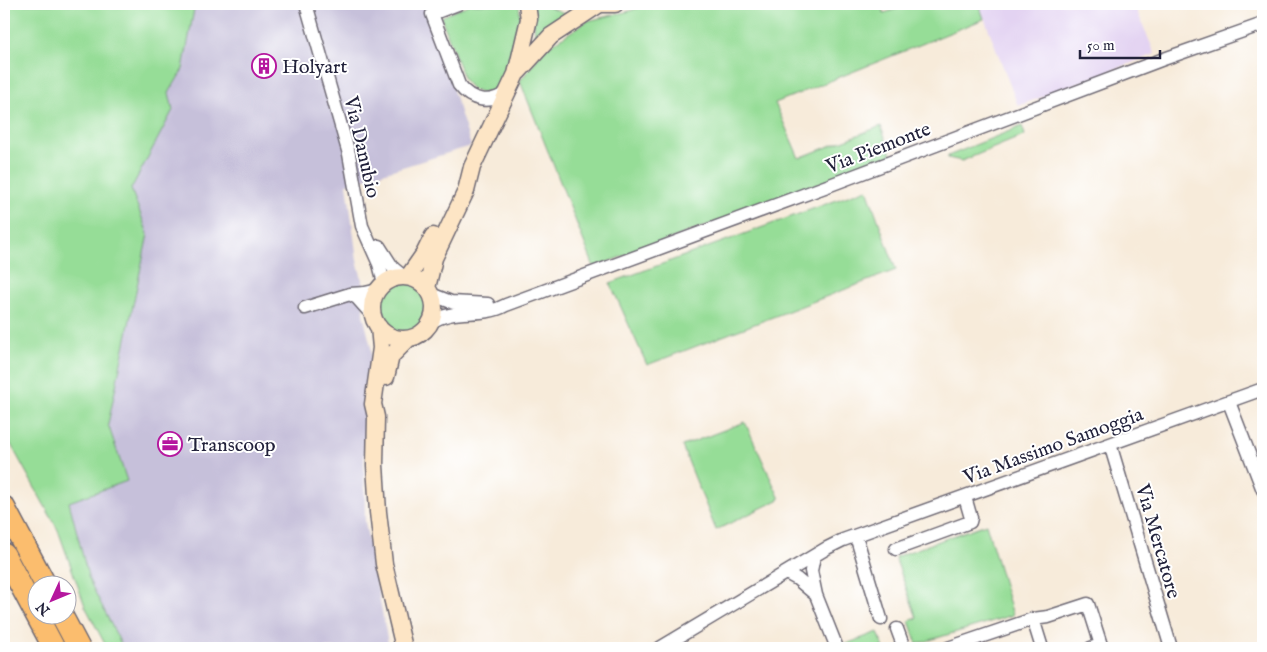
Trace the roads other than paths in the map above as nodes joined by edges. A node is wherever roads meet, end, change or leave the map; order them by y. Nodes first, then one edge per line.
1 (306, 4) edge
2 (458, 4) edge
3 (527, 4) edge
4 (591, 4) edge
5 (614, 4) edge
6 (1263, 24) edge
7 (516, 74) junction
8 (507, 92) junction
9 (472, 167) junction
10 (359, 212) junction
11 (406, 277) junction
12 (381, 286) junction
13 (429, 291) junction
14 (350, 294) junction
15 (506, 305) junction
16 (305, 308) dead end
17 (376, 321) junction
18 (430, 322) junction
19 (408, 338) junction
20 (1263, 389) edge
21 (1229, 402) junction
22 (376, 418) junction
23 (1110, 444) junction
24 (1263, 490) edge
25 (965, 497) junction
26 (4, 507) edge
27 (856, 536) junction
28 (896, 549) dead end
29 (4, 554) edge
30 (814, 556) junction
31 (786, 573) junction
32 (40, 574) edge
33 (816, 595) junction
34 (881, 618) dead end
35 (1033, 619) junction
36 (66, 624) edge
37 (897, 629) dead end
38 (54, 648) edge
39 (79, 648) edge
40 (404, 648) edge
41 (660, 648) edge
42 (837, 648) edge
43 (904, 648) edge
44 (948, 648) edge
45 (1042, 648) edge
46 (1091, 648) edge
47 (1171, 648) edge

1 - 10 street, Via Danubio
2 - 8 street
3 - 7 street
4 - 5 street
4 - 7 street
6 - 15 street, Via Piemonte
7 - 8 street
8 - 9 street
9 - 11 street
9 - 13 street
10 - 11 street, Via Danubio
10 - 12 street, Via Danubio
11 - 12 street
11 - 13 street
12 - 14 street
12 - 17 street
13 - 15 street, Via Piemonte
13 - 18 street
14 - 16 street
14 - 17 street
15 - 18 street, Via Piemonte
17 - 19 street
17 - 22 street
18 - 19 street
19 - 22 street
20 - 21 street, Via Massimo Samoggia
21 - 23 street, Via Massimo Samoggia
21 - 24 street
22 - 40 street
23 - 25 street, Via Massimo Samoggia
23 - 47 street, Via Mercatore
25 - 27 street, Via Massimo Samoggia
25 - 28 street
26 - 32 highway
27 - 30 street, Via Massimo Samoggia
27 - 34 street
29 - 38 highway
30 - 31 street, Via Massimo Samoggia
30 - 33 street
31 - 33 street
31 - 41 street, Via Massimo Samoggia
33 - 42 street
35 - 44 street
35 - 45 street
35 - 46 street
36 - 39 highway
37 - 43 street

